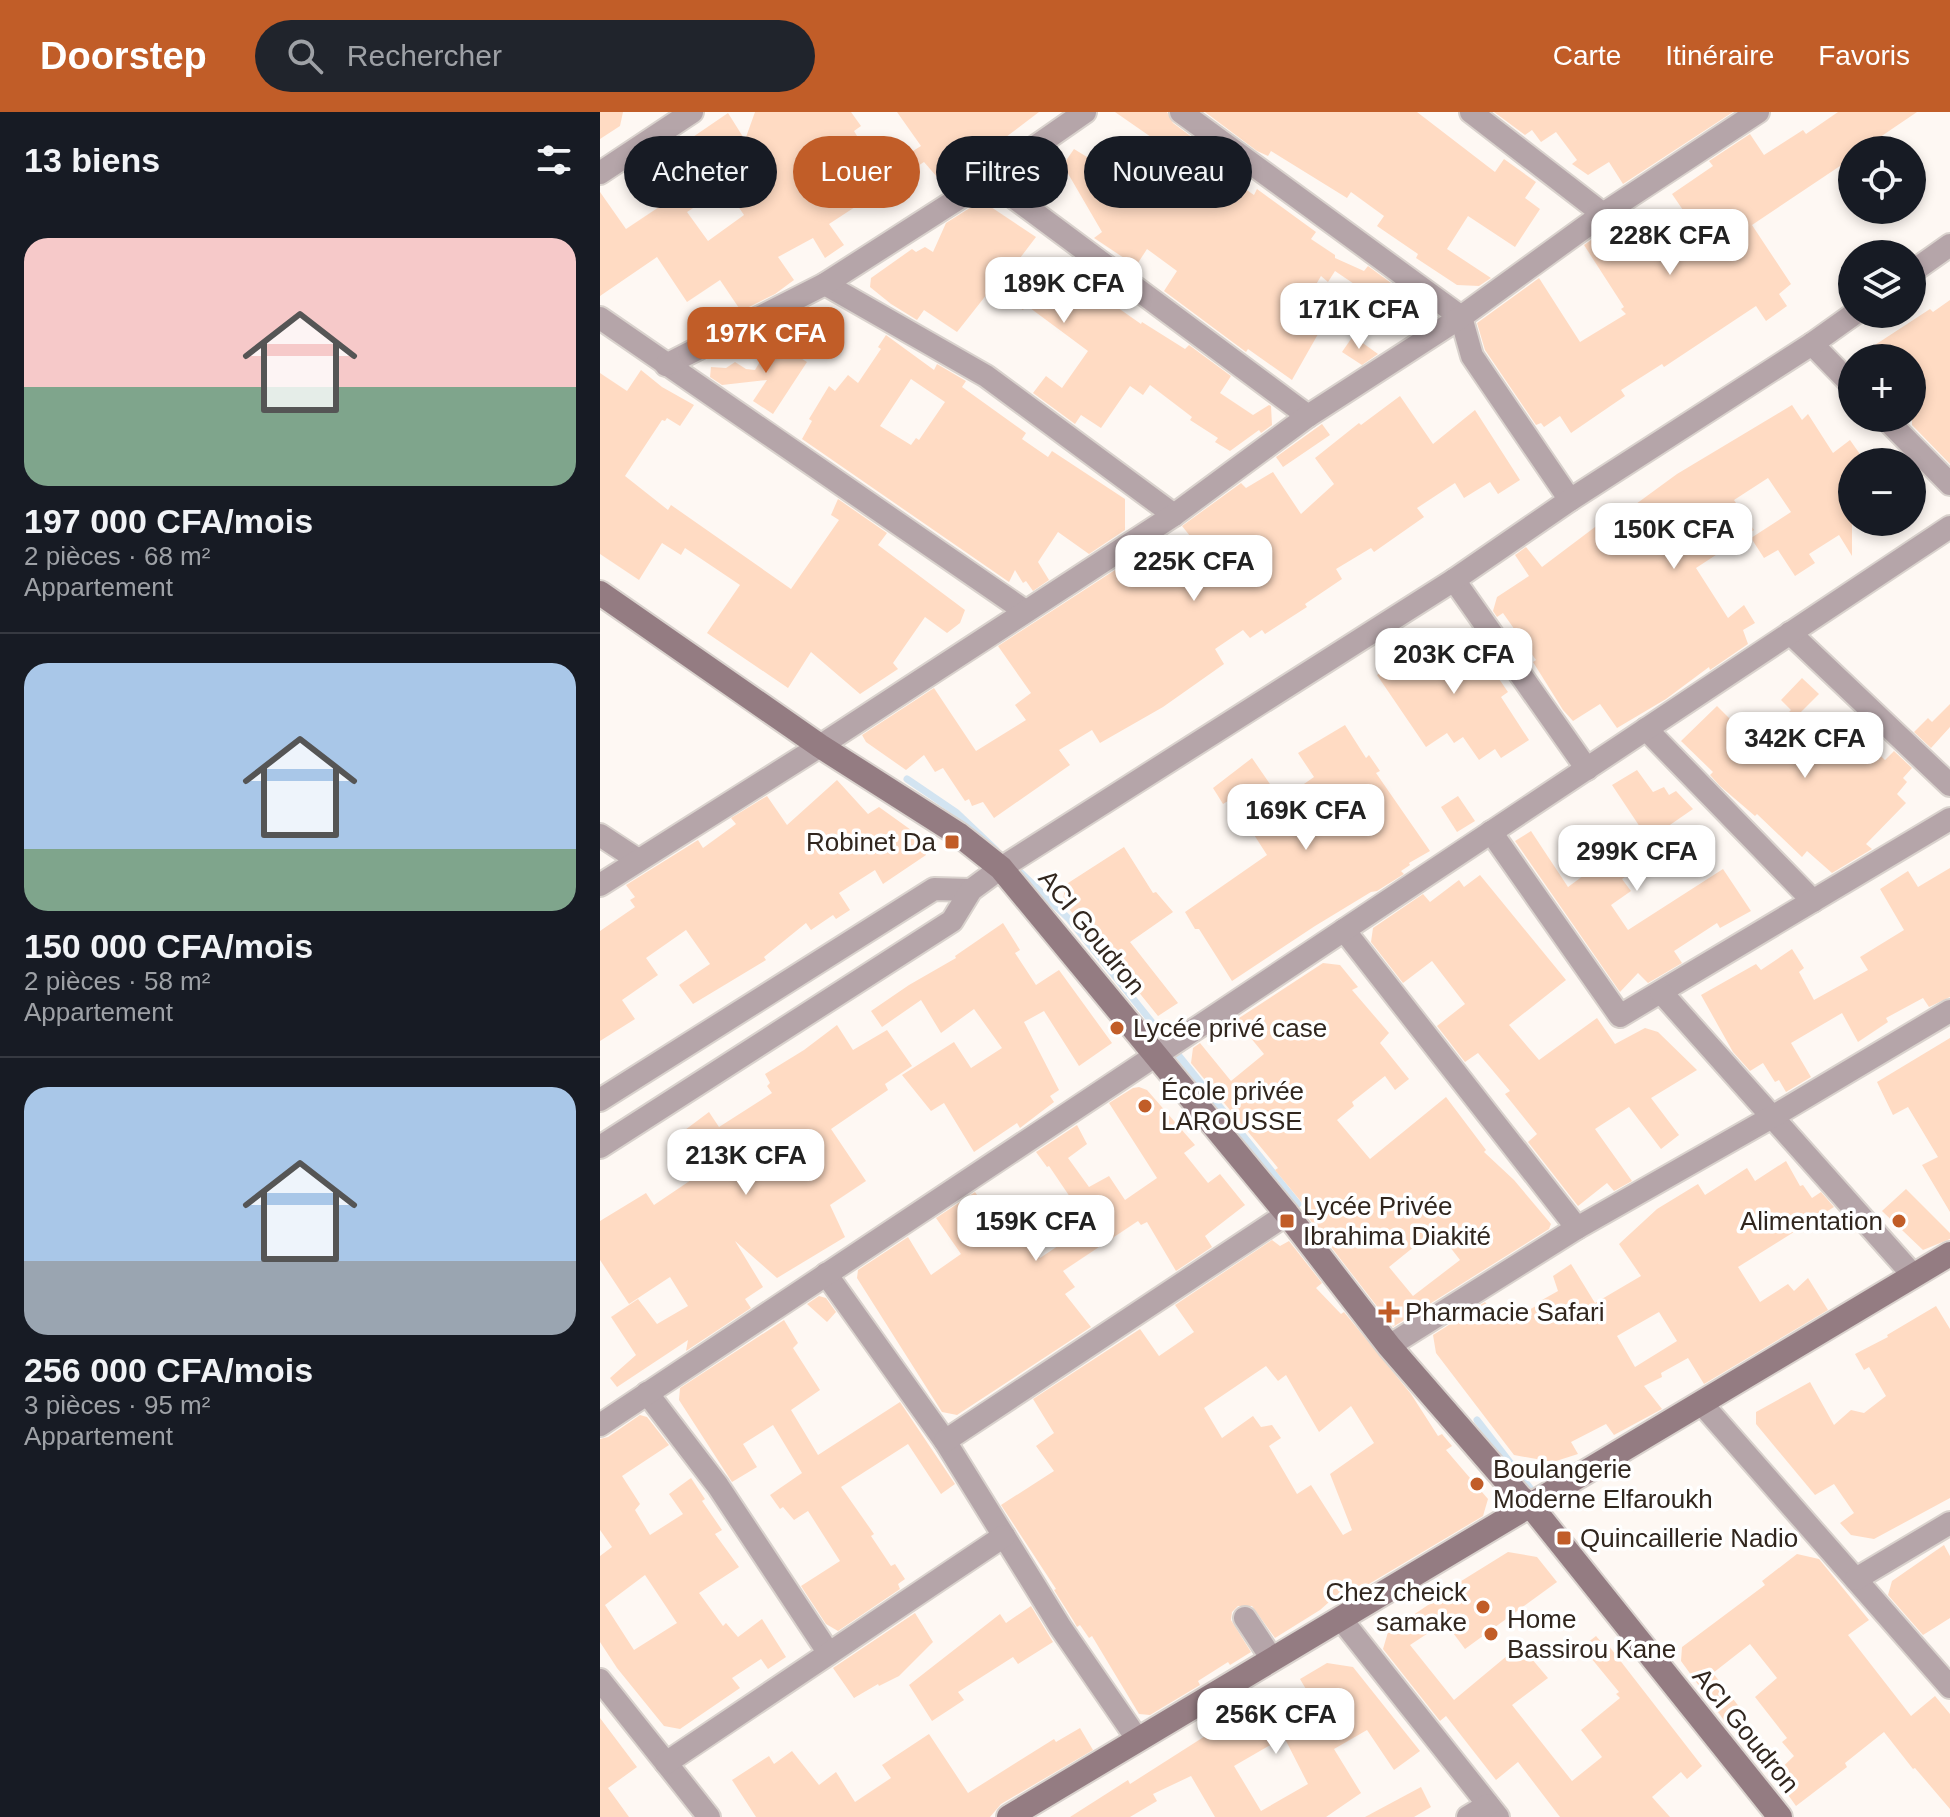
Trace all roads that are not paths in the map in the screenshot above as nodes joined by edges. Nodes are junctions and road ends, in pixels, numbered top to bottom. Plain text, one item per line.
1 (692, 112) edge
2 (1085, 112) edge
3 (1181, 112) edge
4 (1471, 112) edge
5 (1758, 112) edge
6 (665, 119) edge
7 (1051, 136) edge
8 (600, 173) edge
9 (944, 208) edge
10 (1028, 208) edge
11 (1603, 214) junction
12 (1950, 245) edge
13 (1926, 262) edge
14 (825, 284) junction
15 (1461, 317) junction
16 (600, 318) edge
17 (1838, 325) edge
18 (1812, 344) junction
19 (666, 365) junction
20 (1838, 371) edge
21 (1308, 416) junction
22 (1899, 432) edge
23 (1950, 484) edge
24 (1570, 500) junction
25 (1174, 515) junction
26 (1950, 527) edge
27 (1454, 580) junction
28 (600, 593) edge
29 (1025, 611) junction
30 (1790, 633) junction
31 (1646, 729) junction
32 (820, 746) junction
33 (1587, 769) junction
34 (1950, 785) edge
35 (1950, 819) edge
36 (1491, 832) junction
37 (600, 835) edge
38 (638, 860) junction
39 (1001, 868) junction
40 (600, 885) edge
41 (971, 890) junction
42 (1813, 901) junction
43 (1344, 930) junction
44 (1661, 992) junction
45 (1950, 1011) edge
46 (1156, 1055) junction
47 (600, 1100) edge
48 (1772, 1117) junction
49 (600, 1147) edge
50 (1287, 1214) junction
51 (1577, 1228) junction
52 (1950, 1254) edge
53 (826, 1274) junction
54 (1913, 1275) junction
55 (1389, 1346) junction
56 (647, 1393) junction
57 (1702, 1404) junction
58 (600, 1425) edge
59 (945, 1441) junction
60 (1531, 1506) junction
61 (1950, 1523) edge
62 (1004, 1536) junction
63 (1856, 1579) junction
64 (1245, 1618) dead end
65 (1341, 1619) junction
66 (828, 1652) junction
67 (1272, 1659) junction
68 (600, 1680) edge
69 (1950, 1687) edge
70 (1138, 1740) junction
71 (666, 1763) junction
72 (1493, 1811) edge
73 (709, 1817) edge
74 (1009, 1817) edge
75 (1468, 1817) edge
76 (1780, 1817) edge

1 - 6 street
2 - 7 street
3 - 15 street
4 - 11 street
5 - 11 street
6 - 8 street
9 - 14 street
10 - 21 street
11 - 15 street
12 - 13 street
14 - 19 street
14 - 25 street
15 - 21 street
15 - 24 street
16 - 19 street
17 - 18 street
18 - 20 street
18 - 24 street
19 - 29 street
21 - 25 street
22 - 23 street
24 - 27 street
25 - 29 street
26 - 30 street
27 - 33 street
27 - 39 street
28 - 32 street, ACI Goudron
29 - 32 street
30 - 31 street
30 - 34 street
31 - 33 street
31 - 42 street
32 - 38 street
32 - 39 street, ACI Goudron
33 - 36 street
35 - 42 street
36 - 43 street
36 - 44 street
37 - 38 street
38 - 40 street
39 - 41 street
39 - 46 street, ACI Goudron
41 - 47 street
41 - 49 street
42 - 44 street
43 - 46 street
43 - 51 street
44 - 48 street
45 - 48 street
46 - 50 street, ACI Goudron
46 - 53 street
48 - 51 street
48 - 54 street
50 - 55 street, ACI Goudron
50 - 59 street
51 - 55 street
52 - 54 street
53 - 56 street
53 - 59 street
54 - 57 street
55 - 60 street, ACI Goudron
56 - 58 street
56 - 66 street
57 - 60 street
57 - 63 street
59 - 62 street
60 - 65 street
60 - 76 street, ACI Goudron
61 - 63 street
62 - 66 street
62 - 70 street
63 - 69 street
64 - 67 street
65 - 67 street
65 - 72 street
66 - 71 street
67 - 70 street
68 - 71 street
70 - 74 street
71 - 73 street
72 - 75 street

